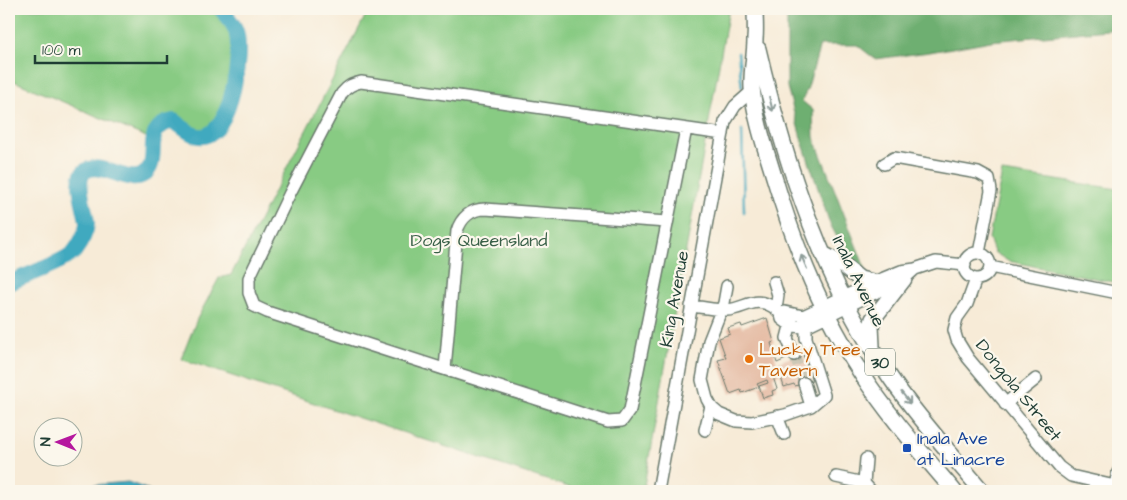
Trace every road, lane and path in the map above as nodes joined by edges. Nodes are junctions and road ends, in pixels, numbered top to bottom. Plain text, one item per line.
1 (755, 9) edge
2 (756, 40) junction
3 (752, 86) junction
4 (756, 111) junction
5 (729, 115) junction
6 (686, 129) junction
7 (723, 134) junction
8 (884, 164) dead end
9 (667, 222) junction
10 (980, 254) junction
11 (824, 255) junction
12 (964, 265) junction
13 (990, 267) junction
14 (907, 273) junction
15 (976, 279) junction
16 (774, 282) dead end
17 (873, 282) junction
18 (727, 286) dead end
19 (1118, 293) edge
20 (846, 302) junction
21 (691, 306) junction
22 (720, 310) junction
23 (778, 311) junction
24 (827, 311) junction
25 (791, 320) junction
26 (806, 326) junction
27 (873, 350) junction
28 (794, 355) tunnel mouth
29 (445, 369) junction
30 (1036, 378) dead end
31 (804, 383) tunnel mouth
32 (1005, 404) junction
33 (711, 406) junction
34 (811, 406) junction
35 (778, 416) junction
36 (705, 430) dead end
37 (784, 434) dead end
38 (866, 459) dead end
39 (1118, 472) edge
40 (836, 477) dead end
41 (867, 487) edge
42 (1115, 489) edge
43 (658, 491) edge
44 (954, 491) edge
45 (982, 491) edge

1 - 2 main road, 30
2 - 3 main road, 30
2 -> 11 main road, Inala Avenue / 30
3 - 4 main road, 30
3 - 5 street, King Avenue
4 - 5 street
24 -> 4 main road, 30
5 - 7 street, King Avenue
6 - 7 street
6 - 9 street
6 - 29 street
7 - 21 street, King Avenue
8 - 10 street
9 - 29 street
9 - 29 street
10 - 12 street
10 - 13 street
11 - 17 main road
11 - 20 main road, Inala Avenue / 30
12 - 14 street
12 - 15 street
13 - 15 street
13 - 19 street
14 - 17 street
14 - 20 street
14 - 27 main road
15 - 32 street, Dongola Street
16 - 23 street
17 - 20 street
18 - 22 street
20 - 24 street
20 - 27 main road, Inala Avenue / 30
21 - 22 street
21 - 43 street, King Avenue
22 - 23 street
22 - 33 street
23 - 25 street
24 - 25 street
24 - 26 street
24 - 44 main road, 30
25 - 26 street
25 - 28 street
26 - 34 street
27 -> 45 main road, Inala Avenue / 30
30 - 32 street
31 - 34 street
32 - 42 street, Dongola Street
33 - 35 street
33 - 36 street
34 - 35 street
35 - 37 street
38 - 41 street
39 - 42 street
40 - 41 street

